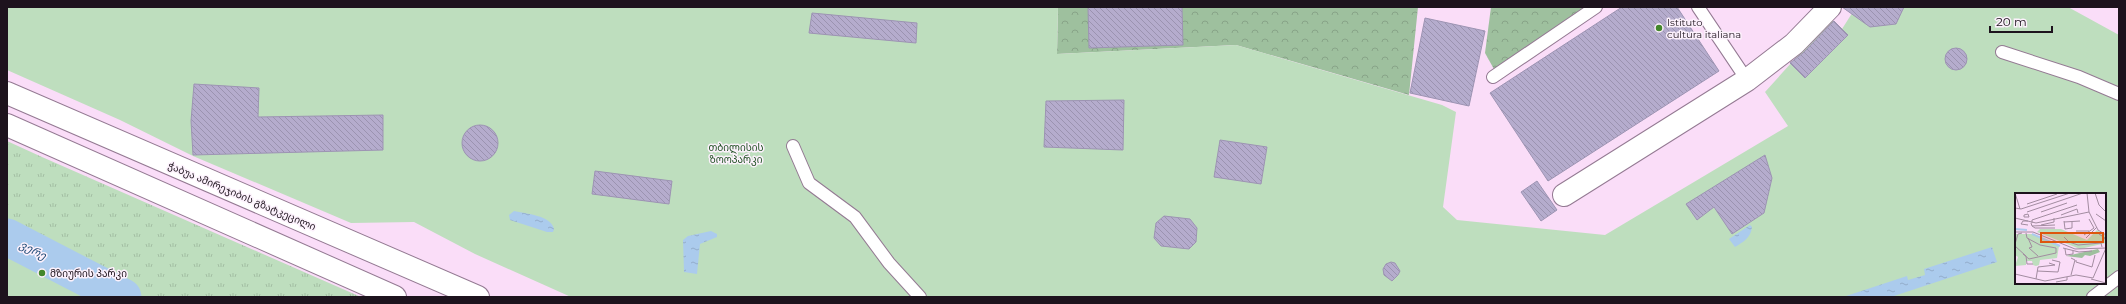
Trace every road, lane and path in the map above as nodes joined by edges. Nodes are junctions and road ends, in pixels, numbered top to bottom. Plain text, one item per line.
1 (1596, 7) edge
2 (1698, 7) edge
3 (1830, 7) edge
4 (2002, 52) dead end
5 (1493, 77) dead end
6 (1747, 80) junction
7 (7, 93) edge
8 (2119, 94) edge
9 (7, 125) edge
10 (793, 146) dead end
11 (1564, 195) dead end
12 (2119, 277) edge
13 (395, 297) edge
14 (478, 297) edge
15 (920, 297) edge
16 (2093, 297) edge

1 - 5 lane
2 - 6 lane
3 - 6 main road
4 - 8 lane
6 - 11 main road
7 - 14 main road, ჭაბუა ამირეჯიბის გზატკეცილი
9 - 13 main road
10 - 15 lane
12 - 16 lane

